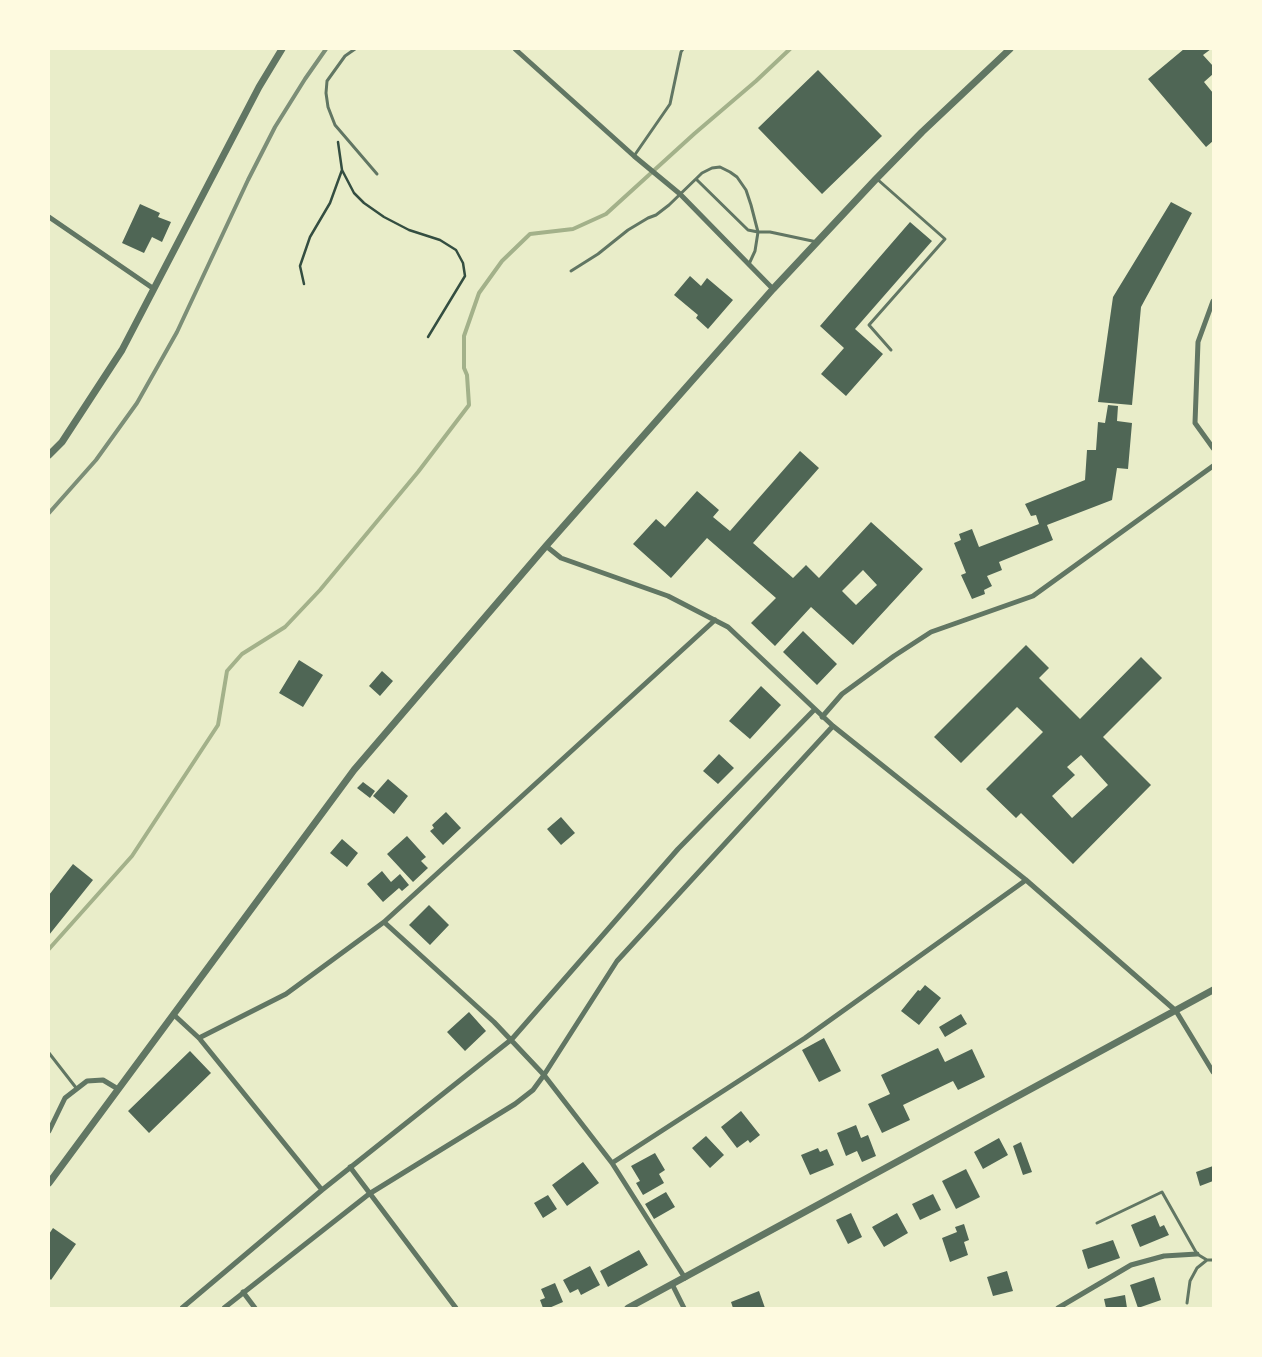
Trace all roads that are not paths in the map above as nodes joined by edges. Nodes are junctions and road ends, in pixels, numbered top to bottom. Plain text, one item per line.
1 (282, 49) edge
2 (354, 49) edge
3 (515, 49) edge
4 (683, 49) edge
5 (1010, 49) edge
6 (634, 156) junction
7 (377, 174) dead end
8 (696, 179) junction
9 (876, 179) junction
10 (680, 194) junction
11 (49, 217) edge
12 (758, 232) junction
13 (817, 242) junction
14 (749, 264) junction
15 (571, 271) dead end
16 (154, 289) junction
17 (773, 289) junction
18 (1213, 301) edge
19 (891, 350) dead end
20 (1213, 448) edge
21 (49, 455) edge
22 (1213, 466) edge
23 (546, 546) junction
24 (715, 620) junction
25 (815, 709) junction
26 (822, 717) junction
27 (833, 726) junction
28 (1026, 880) junction
29 (384, 922) junction
30 (1213, 990) edge
31 (1176, 1011) junction
32 (173, 1014) junction
33 (199, 1038) junction
34 (512, 1039) junction
35 (49, 1052) edge
36 (1213, 1072) edge
37 (544, 1075) junction
38 (77, 1089) junction
39 (118, 1089) junction
40 (49, 1131) edge
41 (612, 1164) junction
42 (350, 1167) junction
43 (49, 1183) edge
44 (322, 1190) junction
45 (370, 1194) junction
46 (1097, 1223) dead end
47 (1197, 1254) junction
48 (1208, 1260) junction
49 (1213, 1260) edge
50 (685, 1278) junction
51 (672, 1284) junction
52 (243, 1292) junction
53 (1187, 1303) dead end
54 (182, 1308) edge
55 (224, 1308) edge
56 (255, 1308) edge
57 (456, 1308) edge
58 (628, 1308) edge
59 (684, 1308) edge
60 (1058, 1308) edge

1 - 16 street
2 - 7 lane
3 - 6 street
4 - 6 lane
5 - 9 street
6 - 10 street
8 - 10 lane
8 - 12 lane
8 - 12 lane
9 - 13 street
9 - 19 lane
10 - 14 street
10 - 15 lane
11 - 16 street
12 - 13 lane
12 - 14 lane
13 - 17 street
14 - 17 street
16 - 21 street
17 - 23 street
18 - 20 street
22 - 26 street
23 - 24 street
23 - 32 street
24 - 25 street
24 - 29 street
25 - 26 street
25 - 34 street
26 - 27 street
27 - 28 street
27 - 37 street
28 - 31 street
28 - 41 street
29 - 33 street
29 - 34 street
30 - 31 street
31 - 36 street
31 - 50 street
32 - 33 street
32 - 39 street
33 - 44 street
34 - 37 street
34 - 42 street
35 - 38 lane
37 - 41 street
37 - 45 street
38 - 39 street
38 - 40 street
39 - 43 street
41 - 50 street
42 - 44 street
42 - 45 street
44 - 54 street
45 - 52 street
45 - 57 street
46 - 47 lane
47 - 48 lane
47 - 60 street
48 - 49 lane
48 - 53 lane
50 - 51 street
51 - 58 street
51 - 59 street
52 - 55 street
52 - 56 street

